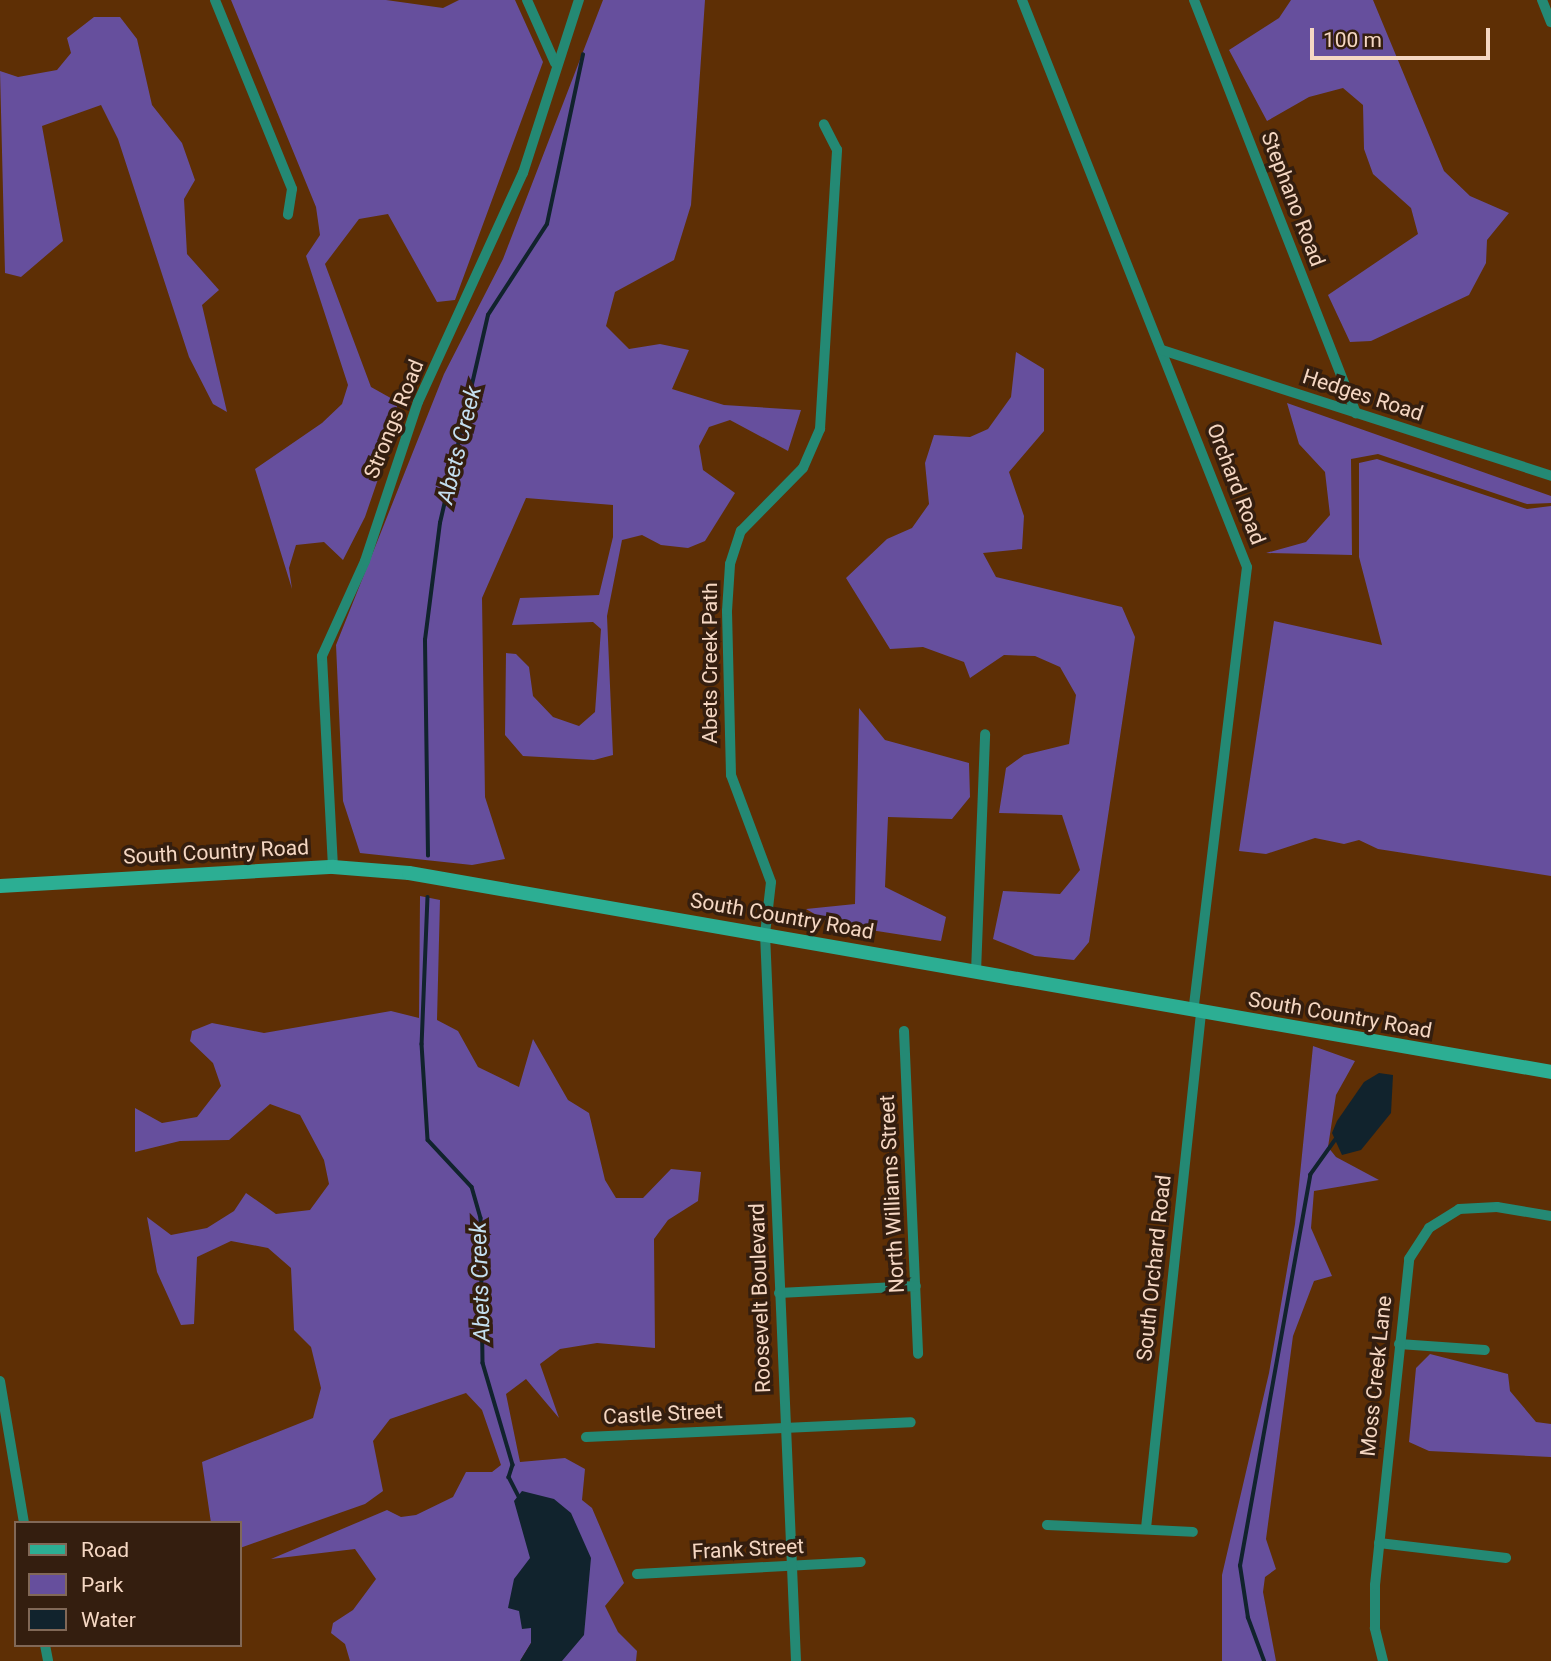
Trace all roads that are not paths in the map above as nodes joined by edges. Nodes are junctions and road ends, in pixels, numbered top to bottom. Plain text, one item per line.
1 (215, 0) edge
2 (527, 0) edge
3 (579, 0) edge
4 (1022, 0) edge
5 (1194, 0) edge
6 (1542, 0) edge
7 (1551, 22) edge
8 (555, 63) junction
9 (824, 124) dead end
10 (288, 215) dead end
11 (1162, 350) junction
12 (1356, 413) junction
13 (1551, 477) edge
14 (985, 734) dead end
15 (333, 867) junction
16 (0, 886) edge
17 (765, 934) junction
18 (976, 972) junction
19 (1197, 1012) junction
20 (904, 1031) dead end
21 (1551, 1072) edge
22 (1551, 1216) edge
23 (916, 1286) junction
24 (779, 1293) junction
25 (1399, 1344) junction
26 (1486, 1350) dead end
27 (918, 1354) dead end
28 (0, 1381) edge
29 (911, 1422) dead end
30 (785, 1427) junction
31 (586, 1437) dead end
32 (24, 1521) edge
33 (1047, 1525) dead end
34 (1146, 1528) junction
35 (1194, 1532) dead end
36 (1379, 1543) junction
37 (1506, 1558) dead end
38 (861, 1562) dead end
39 (791, 1566) junction
40 (637, 1574) dead end
41 (796, 1661) edge
42 (1383, 1661) edge

1 - 10 street
2 - 8 street
3 - 8 street, Strongs Road
4 - 11 street, Orchard Road
5 - 12 street, Stephano Road
6 - 7 street
8 - 15 street, Strongs Road
9 - 17 street, Abets Creek Path
11 - 12 street, Hedges Road
11 - 19 street, Orchard Road
12 - 13 street, Hedges Road
14 - 18 street
15 - 16 main road, South Country Road
15 - 17 main road, South Country Road
17 - 18 main road, South Country Road
17 - 24 street, Roosevelt Boulevard
18 - 19 main road, South Country Road
19 - 21 main road, South Country Road
19 - 34 street, South Orchard Road
20 - 23 street, North Williams Street
22 - 25 street, Moss Creek Lane
23 - 24 street
23 - 27 street, North Williams Street
24 - 30 street, Roosevelt Boulevard
25 - 26 street
25 - 36 street, Moss Creek Lane
28 - 32 street
29 - 30 street, Castle Street
30 - 31 street, Castle Street
30 - 39 street, Roosevelt Boulevard
33 - 34 street
34 - 35 street
36 - 37 street
36 - 42 street, Moss Creek Lane
38 - 39 street, Frank Street
39 - 40 street, Frank Street
39 - 41 street, Roosevelt Boulevard

